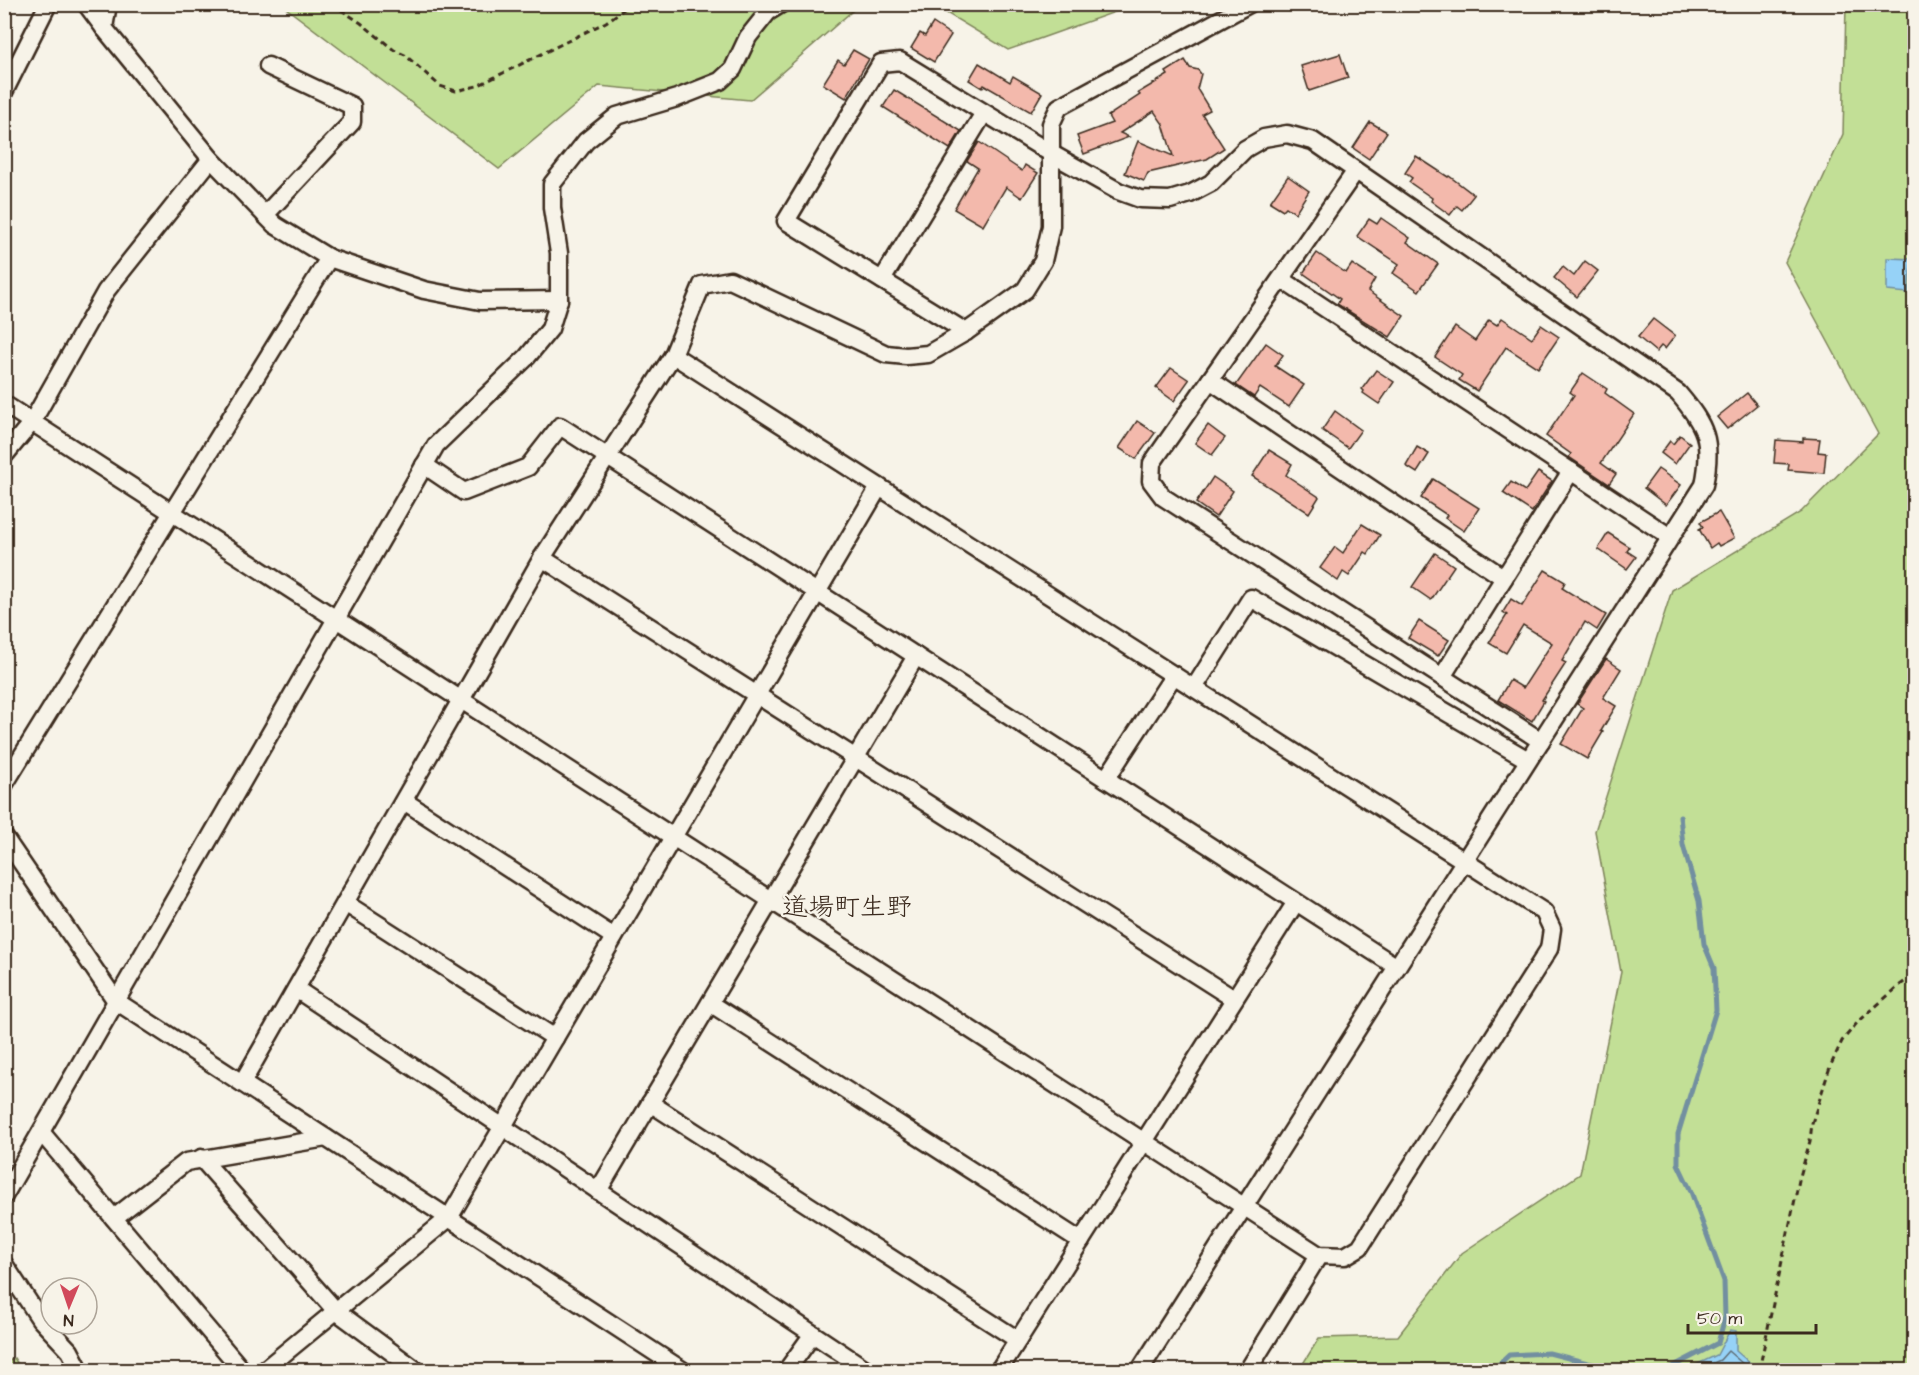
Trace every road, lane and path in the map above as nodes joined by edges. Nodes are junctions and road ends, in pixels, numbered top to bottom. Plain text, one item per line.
1 (48, 4) edge
2 (86, 4) edge
3 (108, 4) edge
4 (332, 4) edge
5 (631, 4) edge
6 (781, 4) edge
7 (1249, 4) edge
8 (104, 28) junction
9 (268, 66) dead end
10 (4, 92) edge
11 (984, 113) junction
12 (1052, 154) junction
13 (212, 159) junction
14 (1355, 172) junction
15 (265, 215) junction
16 (329, 258) junction
17 (1281, 279) junction
18 (882, 280) junction
19 (559, 300) junction
20 (966, 332) junction
21 (673, 355) junction
22 (1210, 380) junction
23 (4, 404) edge
24 (32, 422) junction
25 (4, 456) edge
26 (608, 456) junction
27 (424, 465) junction
28 (1570, 471) junction
29 (879, 487) junction
30 (172, 513) junction
31 (1670, 537) junction
32 (542, 558) junction
33 (1504, 578) junction
34 (817, 592) junction
35 (336, 619) junction
36 (916, 656) junction
37 (1174, 675) junction
38 (1442, 677) junction
39 (1194, 688) junction
40 (757, 695) junction
41 (462, 700) junction
42 (1541, 741) junction
43 (855, 757) junction
44 (1528, 760) junction
45 (1106, 779) junction
46 (4, 785) edge
47 (404, 801) junction
48 (4, 837) edge
49 (673, 837) junction
50 (1464, 861) junction
51 (771, 900) junction
52 (1296, 902) junction
53 (345, 903) junction
54 (614, 937) junction
55 (1397, 967) junction
56 (1914, 975) edge
57 (296, 989) junction
58 (1234, 999) junction
59 (116, 1001) junction
60 (710, 1003) junction
61 (555, 1038) junction
62 (242, 1083) junction
63 (650, 1103) junction
64 (502, 1127) junction
65 (41, 1132) junction
66 (326, 1138) junction
67 (1144, 1142) junction
68 (201, 1158) junction
69 (598, 1191) junction
70 (4, 1196) edge
71 (1244, 1206) junction
72 (114, 1218) junction
73 (449, 1218) junction
74 (1081, 1241) junction
75 (1319, 1255) junction
76 (4, 1264) edge
77 (336, 1311) junction
78 (813, 1334) junction
79 (1018, 1340) junction
80 (80, 1371) edge
81 (242, 1371) edge
82 (264, 1371) edge
83 (416, 1371) edge
84 (682, 1371) edge
85 (787, 1371) edge
86 (867, 1371) edge
87 (999, 1371) edge
88 (1140, 1371) edge
89 (1248, 1371) edge
90 (1761, 1371) edge

1 - 10 street
2 - 8 street
3 - 8 street
4 - 5 path
6 - 19 street
7 - 12 street
8 - 13 street
9 - 15 street
11 - 12 street
11 - 18 street
11 - 18 street
12 - 14 street
12 - 20 street
13 - 15 street
13 - 24 street
14 - 17 street
14 - 31 street
15 - 16 street
16 - 19 street
16 - 30 street
17 - 22 street
17 - 28 street
18 - 20 street
19 - 27 street
20 - 21 street
21 - 26 street
21 - 29 street
22 - 33 street
22 - 38 street
23 - 24 street
24 - 25 street
24 - 30 street
26 - 27 street
26 - 32 street
26 - 34 street
27 - 35 street
28 - 31 street
28 - 33 street
29 - 34 street
29 - 37 street
30 - 35 street
30 - 46 street
31 - 42 street
32 - 40 street
32 - 41 street
33 - 38 street
34 - 36 street
34 - 40 street
35 - 41 street
35 - 59 street
36 - 43 street
36 - 45 street
37 - 39 street
37 - 45 street
38 - 42 street
39 - 44 street
39 - 50 street
40 - 43 street
40 - 49 street
41 - 47 street
41 - 49 street
42 - 44 street
43 - 51 street
43 - 58 street
44 - 50 street
45 - 52 street
47 - 53 street
47 - 54 street
48 - 59 street
49 - 51 street
49 - 54 street
50 - 55 street
50 - 75 street
51 - 60 street
51 - 67 street
52 - 55 street
52 - 58 street
53 - 57 street
53 - 61 street
54 - 61 street
55 - 71 street
56 - 90 path
57 - 62 street
57 - 64 street
58 - 67 street
59 - 62 street
59 - 65 street
60 - 63 street
60 - 74 street
61 - 64 street
62 - 66 street
63 - 69 street
63 - 79 street
64 - 69 street
64 - 73 street
65 - 70 street
65 - 72 street
66 - 68 street
66 - 73 street
67 - 71 street
67 - 74 street
68 - 72 street
68 - 77 street
69 - 78 street
71 - 75 street
71 - 88 street
72 - 81 street
73 - 77 street
73 - 84 street
74 - 79 street
75 - 89 street
76 - 80 street
77 - 82 street
77 - 83 street
78 - 85 street
78 - 86 street
79 - 87 street

